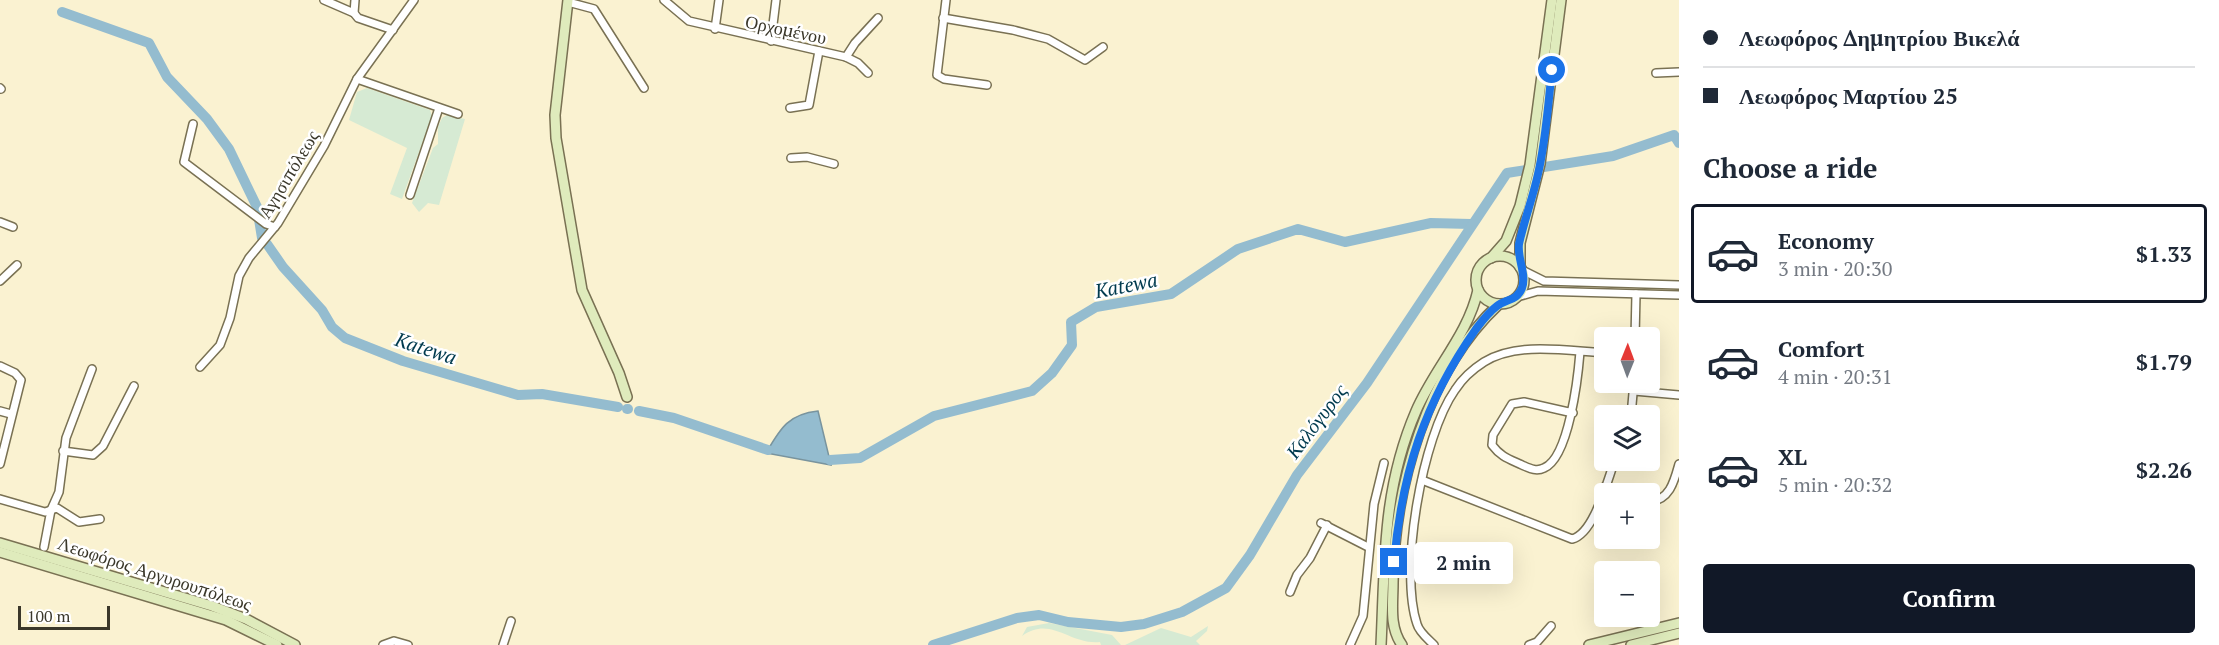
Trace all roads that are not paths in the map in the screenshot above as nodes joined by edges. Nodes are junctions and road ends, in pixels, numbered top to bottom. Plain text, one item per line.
1 (324, 0) edge
2 (355, 0) edge
3 (414, 0) edge
4 (664, 0) edge
5 (719, 0) edge
6 (776, 0) edge
7 (946, 0) edge
8 (1552, 0) edge
9 (1561, 0) edge
10 (568, 1) edge
11 (354, 13) junction
12 (878, 18) dead end
13 (944, 18) junction
14 (870, 27) junction
15 (715, 29) junction
16 (393, 30) junction
17 (876, 34) dead end
18 (771, 41) junction
19 (1103, 47) dead end
20 (819, 51) junction
21 (846, 57) junction
22 (1679, 72) edge
23 (868, 73) dead end
24 (1656, 73) dead end
25 (357, 79) junction
26 (987, 85) dead end
27 (644, 88) dead end
28 (439, 108) junction
29 (790, 108) dead end
30 (458, 114) dead end
31 (193, 124) dead end
32 (791, 158) dead end
33 (834, 164) dead end
34 (410, 195) dead end
35 (0, 222) edge
36 (14, 227) dead end
37 (275, 227) junction
38 (1491, 258) junction
39 (17, 265) dead end
40 (1521, 268) junction
41 (0, 281) edge
42 (1628, 285) junction
43 (1679, 285) edge
44 (1478, 290) junction
45 (1636, 294) junction
46 (1679, 295) edge
47 (1517, 297) junction
48 (1500, 304) junction
49 (1635, 327) edge
50 (1580, 352) junction
51 (1594, 353) edge
52 (0, 366) edge
53 (200, 367) dead end
54 (92, 369) dead end
55 (134, 386) dead end
56 (1660, 392) edge
57 (1679, 395) edge
58 (627, 397) dead end
59 (0, 411) edge
60 (1573, 413) junction
61 (11, 414) junction
62 (63, 451) junction
63 (1, 454) edge
64 (1384, 463) dead end
65 (0, 464) edge
66 (1679, 464) edge
67 (1422, 480) junction
68 (0, 499) edge
69 (1660, 500) edge
70 (51, 510) junction
71 (1594, 515) edge
72 (100, 519) dead end
73 (0, 543) edge
74 (1368, 547) junction
75 (0, 552) edge
76 (46, 552) junction
77 (1290, 592) dead end
78 (511, 621) dead end
79 (1679, 623) edge
80 (1551, 626) dead end
81 (1679, 633) edge
82 (277, 645) edge
83 (295, 645) edge
84 (383, 645) edge
85 (408, 645) edge
86 (503, 645) edge
87 (1350, 645) edge
88 (1381, 645) edge
89 (1401, 645) edge
90 (1434, 645) edge
91 (1529, 645) edge
92 (1589, 645) edge
93 (1631, 645) edge

1 - 11 street
2 - 11 street
3 - 16 street, Αγησιπόλεως
4 - 15 street, Ορχομένου
5 - 15 street
6 - 18 street
7 - 13 street
8 - 38 main road
9 - 40 main road
10 - 27 street
10 - 58 main road
11 - 16 street
12 - 14 street
13 - 19 street
13 - 26 street
14 - 17 street
14 - 21 street
15 - 18 street, Ορχομένου
16 - 25 street, Αγησιπόλεως
18 - 20 street, Ορχομένου
20 - 21 street, Ορχομένου
20 - 29 street
21 - 23 street, Ορχομένου
22 - 24 street
25 - 28 street
25 - 37 street, Αγησιπόλεως
28 - 30 street
28 - 34 street
31 - 37 street
32 - 33 street
35 - 36 street
37 - 53 street, Αγησιπόλεως
38 - 40 main road
38 - 44 main road
39 - 41 street
40 - 42 street
40 - 47 main road
42 - 43 street
42 - 45 street
44 - 48 main road
44 - 88 main road
45 - 46 street
45 - 47 street
45 - 49 street
47 - 48 main road
48 - 89 main road
50 - 51 street
50 - 60 street
50 - 67 street
52 - 61 street
54 - 62 street
55 - 62 street
56 - 57 street
59 - 61 street
60 - 60 street
61 - 63 street
62 - 70 street
63 - 65 street
64 - 74 street
66 - 69 street
67 - 71 street
67 - 90 street
68 - 70 street
70 - 72 street
70 - 76 street
73 - 76 main road, Λεωφόρος Αργυρουπόλεως
74 - 77 street
74 - 87 street
75 - 82 main road, Λεωφόρος Αργυρουπόλεως
76 - 83 main road, Λεωφόρος Αργυρουπόλεως
78 - 86 street
79 - 92 main road
80 - 91 street
81 - 93 main road
84 - 85 street

